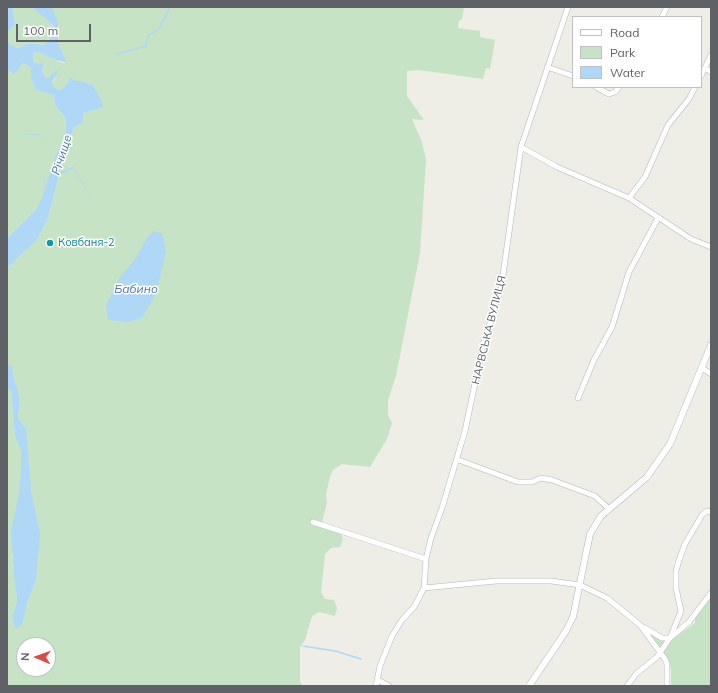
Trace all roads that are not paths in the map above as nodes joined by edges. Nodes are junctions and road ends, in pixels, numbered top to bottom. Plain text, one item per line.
1 (568, 7) edge
2 (667, 7) edge
3 (662, 16) edge
4 (711, 55) edge
5 (547, 67) junction
6 (705, 68) junction
7 (711, 72) edge
8 (702, 74) edge
9 (572, 76) edge
10 (598, 88) edge
11 (618, 88) edge
12 (694, 88) edge
13 (521, 147) junction
14 (629, 198) junction
15 (658, 218) junction
16 (711, 247) edge
17 (711, 345) edge
18 (702, 368) junction
19 (711, 374) edge
20 (578, 398) dead end
21 (456, 459) junction
22 (609, 509) junction
23 (711, 512) edge
24 (313, 522) dead end
25 (426, 559) junction
26 (580, 585) junction
27 (424, 588) junction
28 (711, 593) edge
29 (640, 624) junction
30 (670, 638) junction
31 (660, 653) junction
32 (377, 683) edge
33 (389, 686) edge
34 (529, 686) edge
35 (627, 686) edge
36 (667, 686) edge

1 - 5 street, НАРВСЬКА ВУЛИЦЯ
2 - 3 street
4 - 6 street
5 - 9 street
5 - 13 street, НАРВСЬКА ВУЛИЦЯ
6 - 7 street
6 - 8 street
10 - 11 street
12 - 14 street
13 - 14 street
13 - 21 street, НАРВСЬКА ВУЛИЦЯ
14 - 15 street
15 - 16 street
15 - 20 street
17 - 18 street
18 - 19 street
18 - 22 street
21 - 22 street
21 - 25 street, НАРВСЬКА ВУЛИЦЯ
22 - 26 street
23 - 30 street
24 - 25 street
25 - 27 street, НАРВСЬКА ВУЛИЦЯ
26 - 27 street
26 - 29 street
26 - 34 street
27 - 32 street, НАРВСЬКА ВУЛИЦЯ
28 - 30 street
29 - 30 street
29 - 31 street
30 - 31 street
31 - 35 street
31 - 36 street
32 - 33 street, НАРВСЬКА ВУЛИЦЯ

